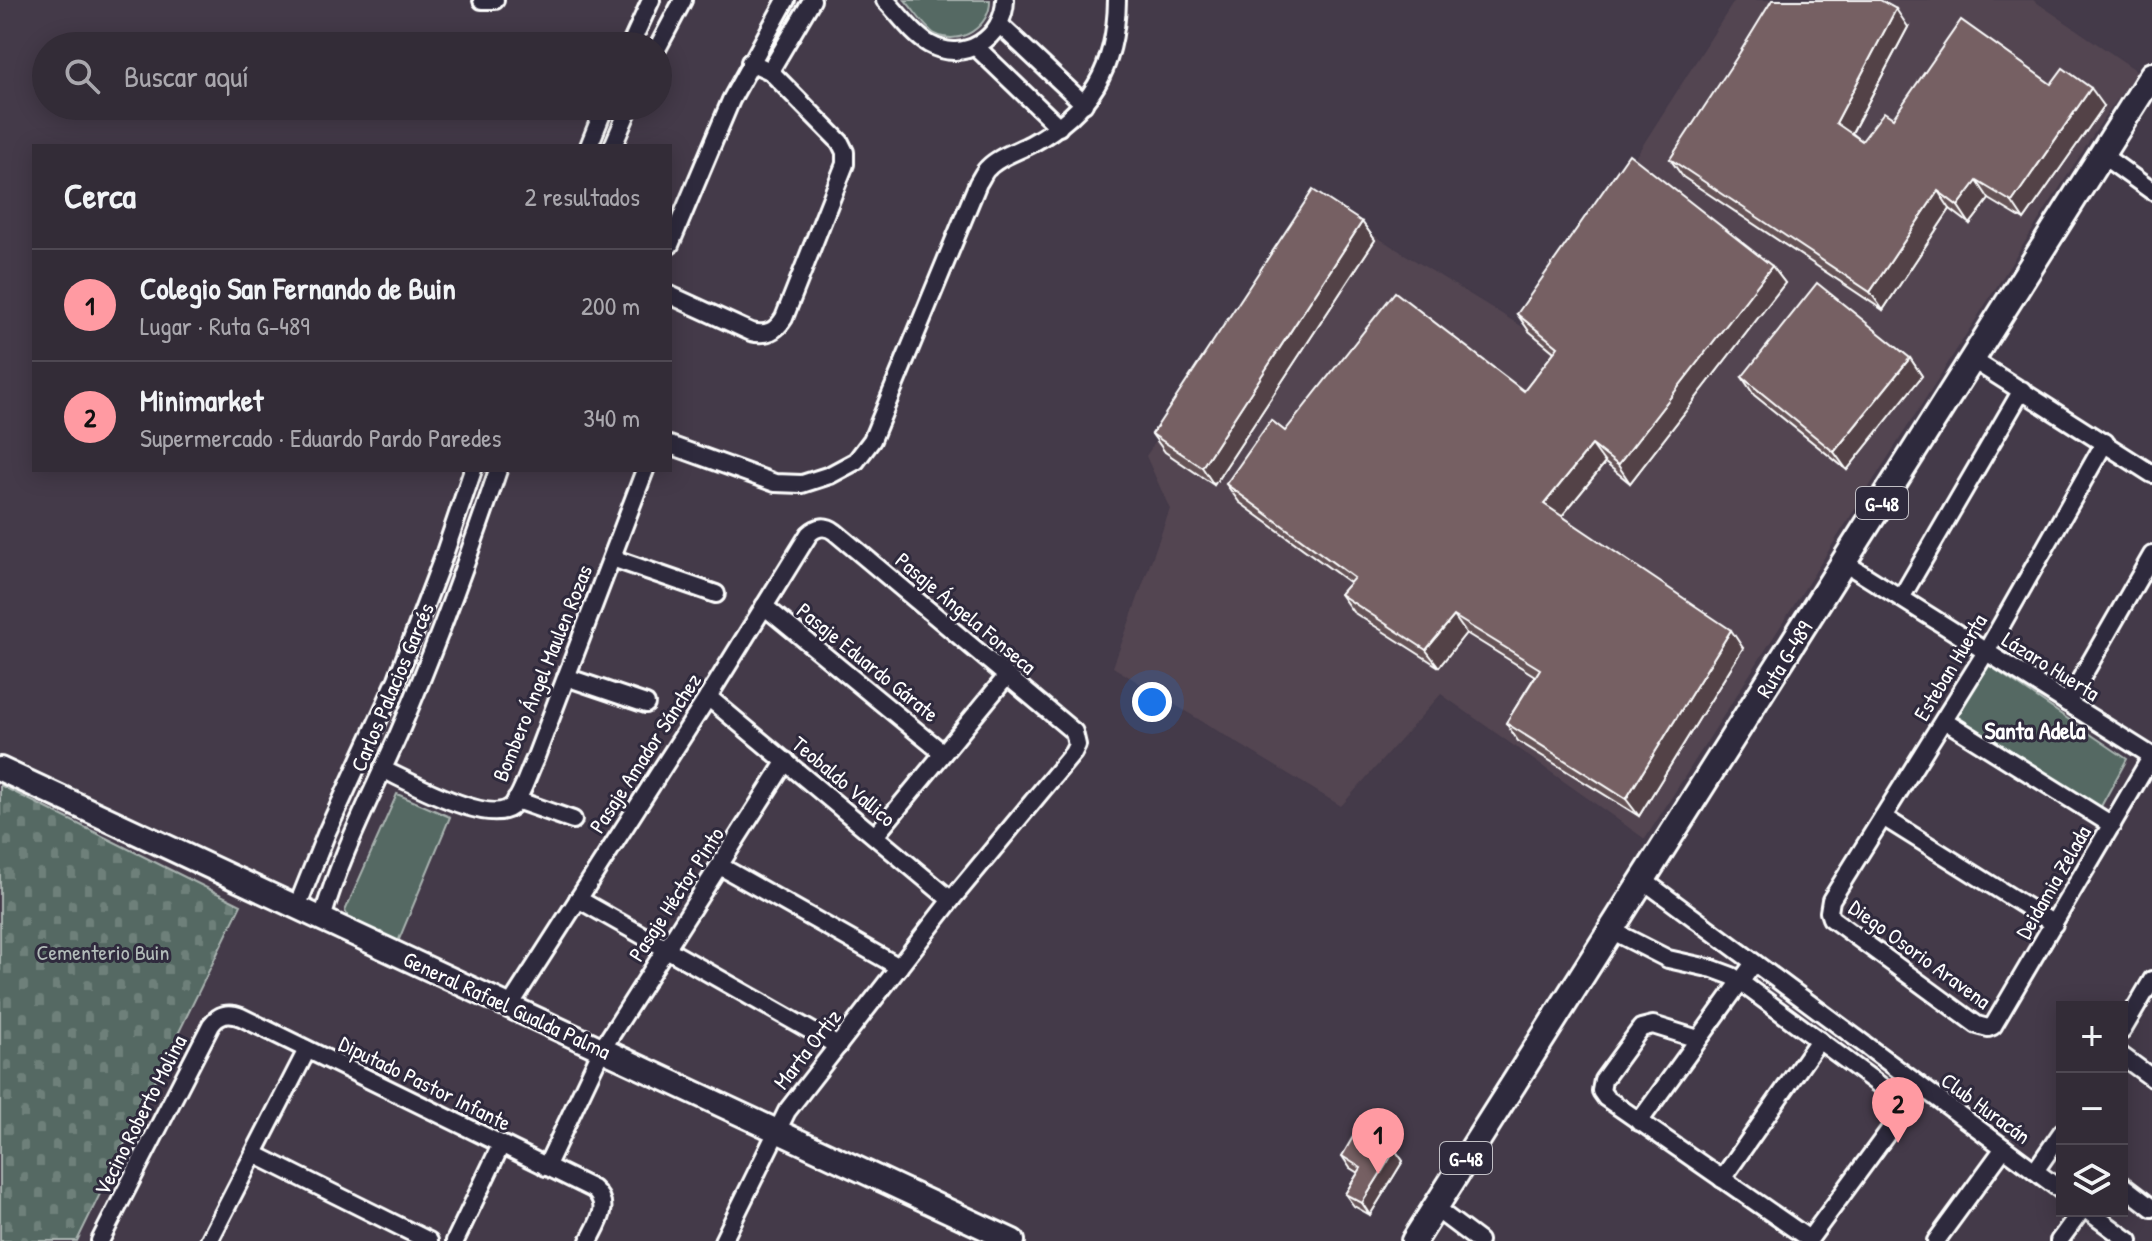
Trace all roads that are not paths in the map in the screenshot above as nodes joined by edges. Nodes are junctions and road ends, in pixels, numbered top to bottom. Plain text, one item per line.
1 (482, 0) edge
2 (495, 0) edge
3 (651, 0) edge
4 (683, 0) edge
5 (786, 0) edge
6 (812, 0) edge
7 (885, 0) edge
8 (1005, 0) edge
9 (1117, 0) edge
10 (999, 24) junction
11 (636, 32) edge
12 (666, 32) edge
13 (976, 47) junction
14 (750, 62) junction
15 (770, 71) junction
16 (2152, 75) edge
17 (1084, 104) junction
18 (599, 120) edge
19 (624, 120) edge
20 (1059, 127) junction
21 (590, 144) edge
22 (614, 144) edge
23 (2102, 155) junction
24 (2152, 191) edge
25 (672, 240) edge
26 (672, 296) edge
27 (1973, 360) junction
28 (2022, 390) junction
29 (2105, 442) junction
30 (672, 446) edge
31 (472, 472) edge
32 (497, 472) edge
33 (644, 472) edge
34 (2152, 474) edge
35 (821, 527) joint
36 (2152, 555) edge
37 (612, 558) junction
38 (1845, 563) junction
39 (716, 594) dead end
40 (1901, 598) junction
41 (764, 606) junction
42 (1986, 652) junction
43 (1007, 676) junction
44 (566, 677) junction
45 (708, 697) junction
46 (2067, 703) junction
47 (646, 704) dead end
48 (1944, 720) junction
49 (1077, 740) joint
50 (943, 753) junction
51 (2152, 756) edge
52 (786, 761) junction
53 (0, 769) edge
54 (382, 769) junction
55 (516, 800) junction
56 (1883, 817) junction
57 (573, 820) dead end
58 (2112, 825) junction
59 (875, 836) junction
60 (720, 866) junction
61 (1643, 880) junction
62 (578, 899) junction
63 (951, 900) junction
64 (297, 907) junction
65 (1829, 912) joint
66 (322, 919) junction
67 (2054, 924) junction
68 (1611, 930) junction
69 (666, 949) junction
70 (1754, 963) junction
71 (899, 967) junction
72 (2152, 980) edge
73 (1740, 982) junction
74 (509, 1007) junction
75 (224, 1015) joint
76 (2128, 1021) edge
77 (1988, 1028) joint
78 (1698, 1039) junction
79 (1819, 1040) junction
80 (838, 1046) junction
81 (602, 1049) junction
82 (307, 1050) junction
83 (2128, 1060) edge
84 (2152, 1078) edge
85 (1922, 1088) junction
86 (1908, 1106) junction
87 (1639, 1122) junction
88 (777, 1129) junction
89 (2056, 1143) edge
90 (501, 1145) junction
91 (2004, 1148) junction
92 (254, 1154) junction
93 (546, 1167) junction
94 (2035, 1171) junction
95 (1722, 1179) junction
96 (2056, 1187) edge
97 (2128, 1190) edge
98 (1435, 1208) junction
99 (2152, 1208) edge
100 (2077, 1217) edge
101 (2096, 1217) edge
102 (1808, 1240) edge
103 (100, 1241) edge
104 (209, 1241) edge
105 (429, 1241) edge
106 (455, 1241) edge
107 (589, 1241) edge
108 (723, 1241) edge
109 (1013, 1241) edge
110 (1414, 1241) edge
111 (1479, 1241) edge
112 (1936, 1241) edge
113 (2059, 1241) edge
114 (2129, 1241) edge

1 - 2 street
3 - 11 street
4 - 12 street
5 - 14 street
6 - 15 street
7 - 13 street
8 - 10 street
9 - 17 street
10 - 13 street
10 - 17 street
13 - 20 street
14 - 15 street
14 - 25 street
15 - 26 street
16 - 23 main road, Ruta G-489 / G-48
17 - 20 street
18 - 21 street
19 - 22 street
20 - 30 street
23 - 24 street
23 - 27 main road, Ruta G-489 / G-48
27 - 28 street
27 - 38 main road, Ruta G-489 / G-48
28 - 29 street
28 - 40 street
29 - 34 street
29 - 42 street, Esteban Huerta
31 - 64 street, Carlos Palacios Garcés
32 - 54 street, Carlos Palacios Garcés
33 - 37 street, Bombero Ángel Maulen Rozas
35 - 41 street, Pasaje Amador Sánchez
35 - 43 street, Pasaje Ángela Fonseca
36 - 46 street
37 - 39 street
37 - 44 street, Bombero Ángel Maulen Rozas
38 - 40 street, Lázaro Huerta
38 - 61 main road, Ruta G-489 / G-48
40 - 42 street, Lázaro Huerta
41 - 45 street, Pasaje Amador Sánchez
41 - 50 street, Pasaje Eduardo Gárate
42 - 46 street, Lázaro Huerta
42 - 48 street, Esteban Huerta
43 - 49 street, Pasaje Ángela Fonseca
43 - 50 street
44 - 47 street
44 - 55 street, Bombero Ángel Maulen Rozas
45 - 52 street, Teobaldo Vallico
45 - 62 street, Pasaje Amador Sánchez
46 - 51 street, Lázaro Huerta
48 - 56 street, Esteban Huerta
48 - 58 street
49 - 63 street, Marta Ortiz
50 - 59 street
51 - 58 street, Deidamia Zelada
52 - 59 street, Teobaldo Vallico
52 - 60 street, Pasaje Héctor Pinto
53 - 64 main road, General Rafael Gualda Palma
54 - 55 street, Bombero Ángel Maulen Rozas
54 - 66 street, Carlos Palacios Garcés
55 - 57 street
56 - 65 street, Esteban Huerta
56 - 67 street
58 - 67 street, Deidamia Zelada
59 - 63 street, Teobaldo Vallico
60 - 69 street, Pasaje Héctor Pinto
60 - 71 street
61 - 68 main road, Ruta G-489 / G-48
61 - 70 street, Club Huracán
62 - 69 street
62 - 74 street, Pasaje Amador Sánchez
63 - 71 street, Marta Ortiz
64 - 66 main road, General Rafael Gualda Palma
65 - 77 street, Diego Osorio Aravena
66 - 74 main road, General Rafael Gualda Palma
67 - 77 street, Deidamia Zelada
68 - 73 street
68 - 98 main road, Ruta G-489 / G-48
69 - 80 street
69 - 81 street, Pasaje Héctor Pinto
70 - 73 street
70 - 85 street, Club Huracán
71 - 80 street, Marta Ortiz
72 - 76 street
73 - 78 street
73 - 79 street
74 - 81 main road, General Rafael Gualda Palma
75 - 82 street, Diputado Pastor Infante
75 - 103 street, Vecino Roberto Molina
78 - 87 street
78 - 87 street
79 - 86 street
79 - 95 street
80 - 88 street, Marta Ortiz
81 - 88 main road, General Rafael Gualda Palma
81 - 93 street, Pasaje Héctor Pinto
82 - 90 street, Diputado Pastor Infante
82 - 92 street
83 - 84 street
85 - 86 street
85 - 91 street, Club Huracán
86 - 102 street
87 - 95 street
88 - 108 street, Marta Ortiz
88 - 109 main road, General Rafael Gualda Palma
89 - 94 street
90 - 93 street, Diputado Pastor Infante
90 - 106 street
91 - 94 street, Club Huracán
91 - 112 street
92 - 104 street
92 - 105 street
93 - 107 street, Diputado Pastor Infante
94 - 96 street, Club Huracán
95 - 102 street
97 - 99 street
98 - 110 main road, Ruta G-489 / G-48
98 - 111 street
100 - 113 street
101 - 114 street

